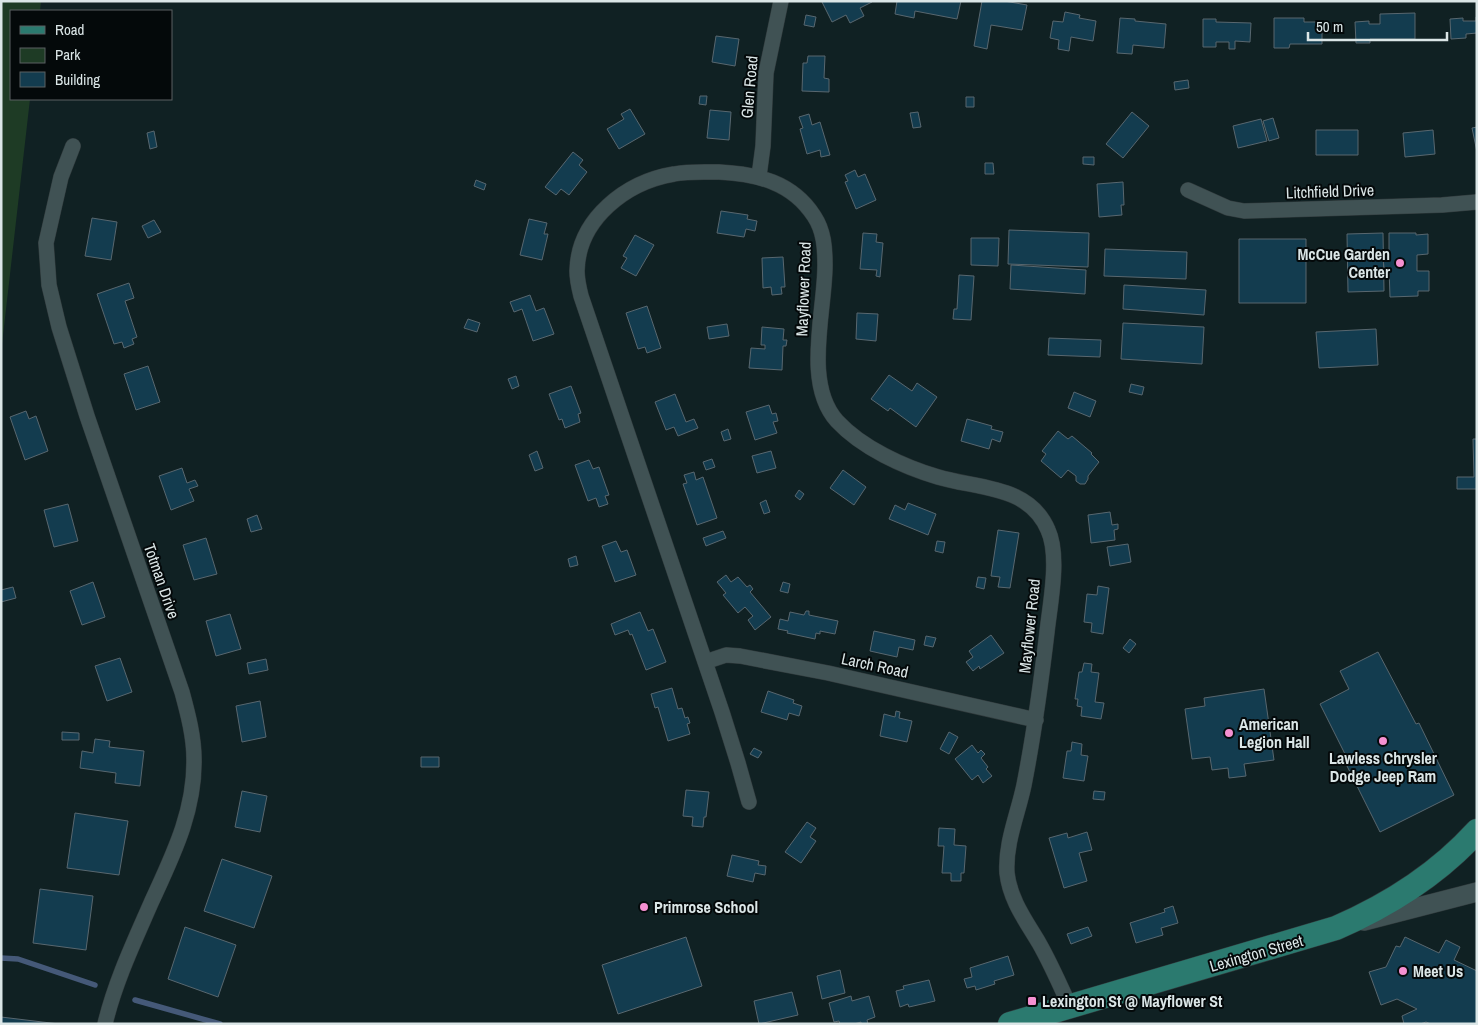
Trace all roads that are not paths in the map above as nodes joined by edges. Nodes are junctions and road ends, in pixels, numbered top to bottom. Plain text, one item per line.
1 (781, 1) edge
2 (73, 146) dead end
3 (759, 176) junction
4 (1188, 190) dead end
5 (1477, 202) edge
6 (705, 662) junction
7 (1036, 720) junction
8 (749, 802) dead end
9 (1477, 831) edge
10 (1477, 892) edge
11 (1336, 928) junction
12 (1070, 1007) junction
13 (105, 1024) edge
14 (1010, 1024) edge

1 - 3 street, Glen Road
2 - 13 street, Totman Drive
3 - 6 street, Mayflower Road
3 - 7 street, Mayflower Road
4 - 5 street, Litchfield Drive
6 - 7 street, Larch Road
6 - 8 street, Mayflower Road
7 - 12 street, Mayflower Road
9 - 11 main road, Lexington Street
10 - 11 street
11 - 12 main road, Lexington Street
12 - 14 main road, Lexington Street

